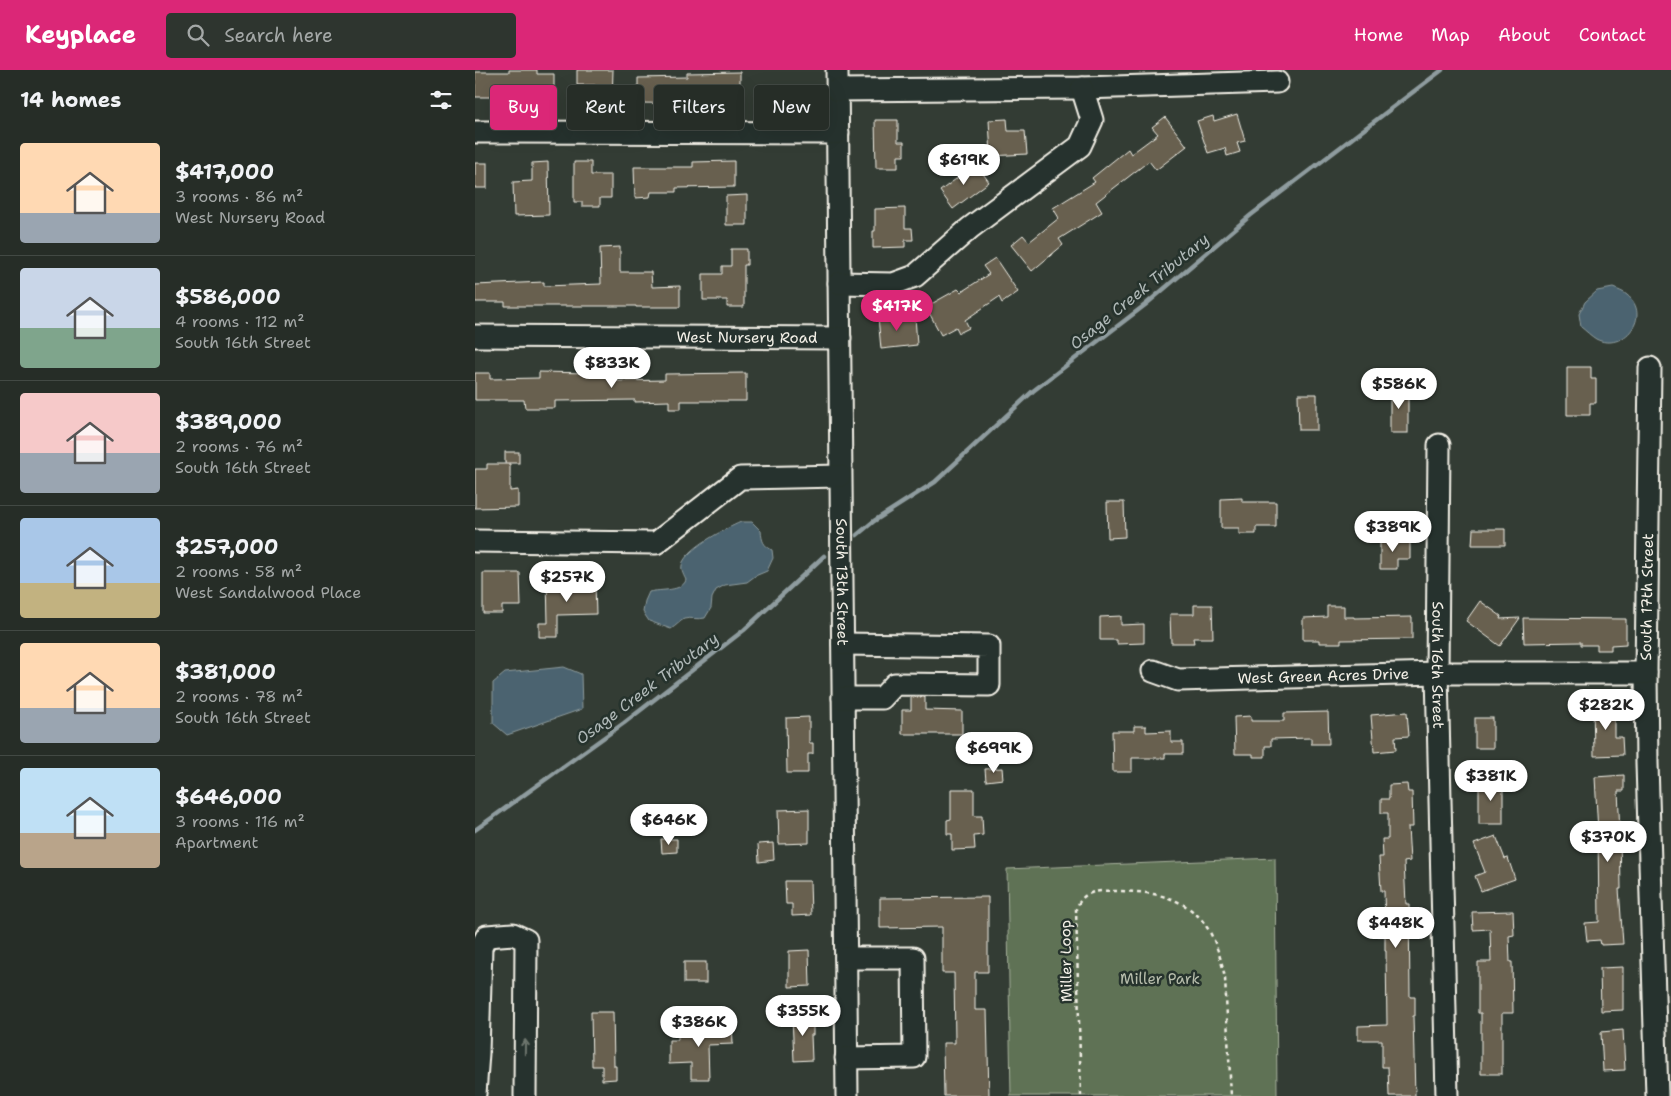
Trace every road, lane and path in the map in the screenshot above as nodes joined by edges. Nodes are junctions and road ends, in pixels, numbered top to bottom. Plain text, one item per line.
1 (837, 80) edge
2 (1277, 82) dead end
3 (1082, 88) junction
4 (475, 132) edge
5 (838, 133) junction
6 (839, 283) junction
7 (475, 336) edge
8 (840, 338) junction
9 (1650, 368) dead end
10 (1439, 445) dead end
11 (841, 476) junction
12 (475, 541) edge
13 (843, 644) junction
14 (1153, 671) dead end
15 (1437, 673) junction
16 (1646, 673) junction
17 (843, 698) junction
18 (846, 958) junction
19 (846, 1058) junction
20 (475, 1094) edge
21 (525, 1096) edge
22 (847, 1096) edge
23 (1081, 1096) edge
24 (1231, 1096) edge
25 (1447, 1096) edge
26 (1657, 1096) edge

1 - 3 street
1 - 5 street, South 13th Street
2 - 3 street
3 - 6 street
4 - 5 street
5 - 6 street, South 13th Street
6 - 8 street, South 13th Street
7 - 8 street, West Nursery Road
8 - 11 street, South 13th Street
9 - 16 street, South 17th Street
10 - 15 street, South 16th Street
11 - 12 street
11 - 13 street, South 13th Street
13 - 17 street, South 13th Street
13 - 17 street
14 - 15 street, West Green Acres Drive
15 - 16 street, West Green Acres Drive
15 - 25 street, South 16th Street
16 - 26 street, South 17th Street
17 - 18 street, South 13th Street
18 - 19 street, South 13th Street
18 - 19 street
19 - 22 street, South 13th Street
21 -> 20 street
23 - 24 path, Miller Loop

